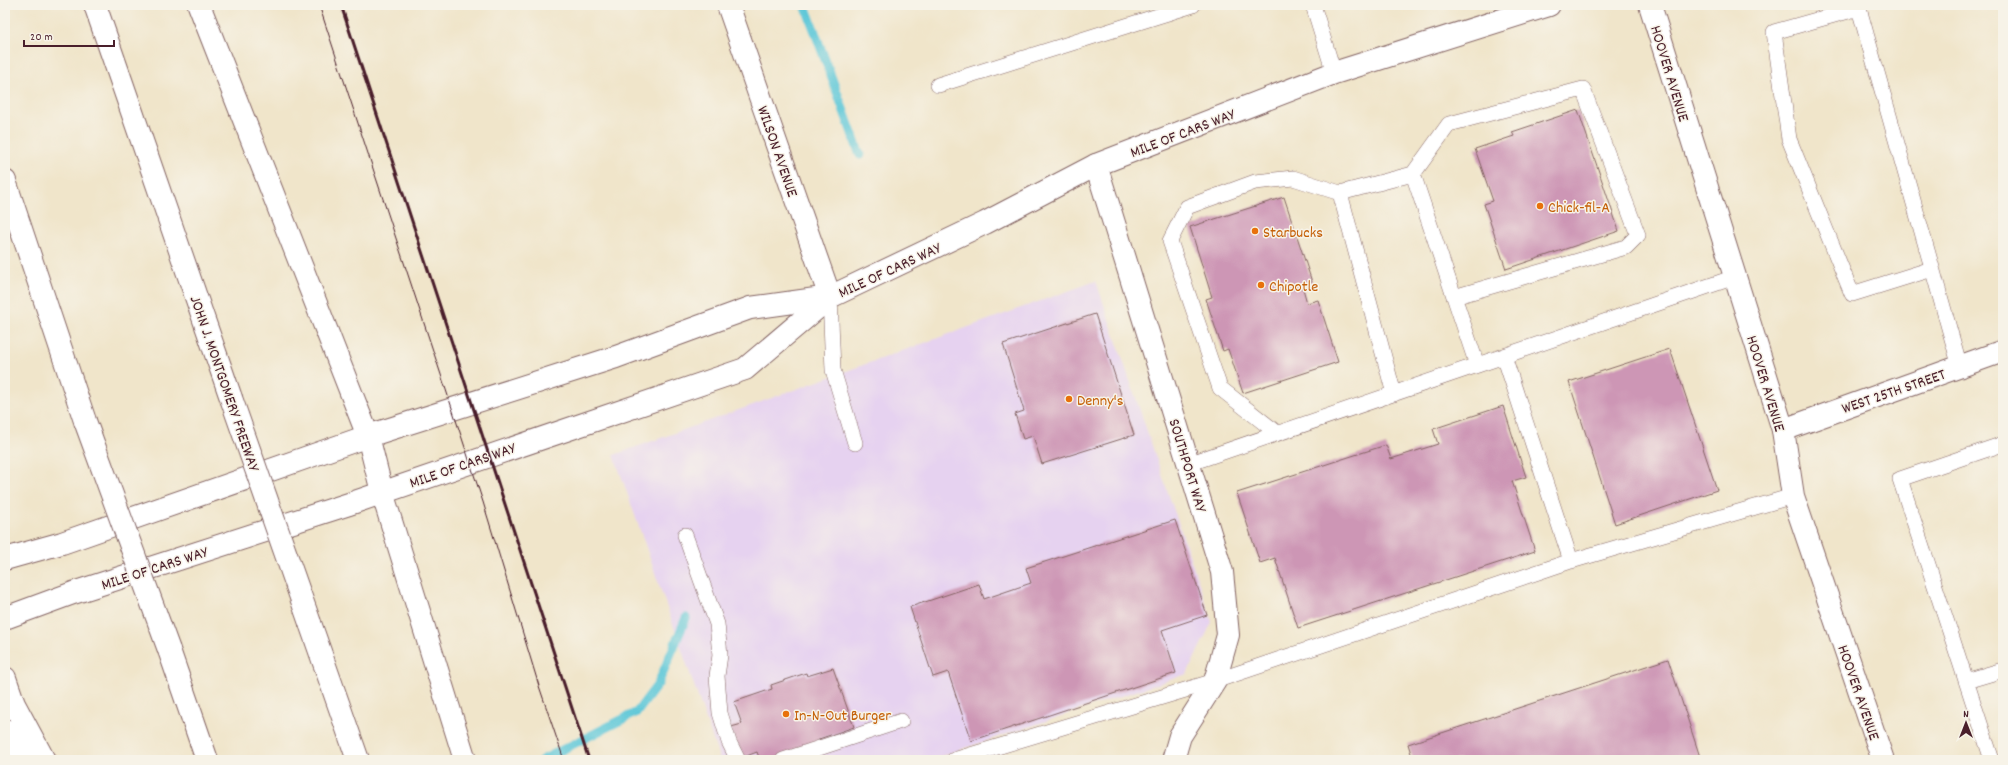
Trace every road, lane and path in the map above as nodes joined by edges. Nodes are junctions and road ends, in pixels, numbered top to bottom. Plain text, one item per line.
1 (95, 5) edge
2 (199, 5) edge
3 (728, 5) edge
4 (1193, 5) edge
5 (1313, 5) edge
6 (1549, 5) edge
7 (1650, 5) edge
8 (1858, 7) edge
9 (1334, 73) junction
10 (938, 85) dead end
11 (1096, 165) junction
12 (1413, 174) junction
13 (5, 182) edge
14 (1340, 193) junction
15 (1932, 269) junction
16 (1735, 277) junction
17 (830, 297) junction
18 (1454, 297) junction
19 (2003, 352) edge
20 (1504, 356) junction
21 (1477, 365) junction
22 (1960, 367) junction
23 (1394, 394) junction
24 (1783, 430) junction
25 (1277, 433) junction
26 (368, 436) junction
27 (855, 443) dead end
28 (2003, 444) edge
29 (1188, 464) junction
30 (382, 492) junction
31 (1793, 496) junction
32 (685, 536) dead end
33 (5, 559) edge
34 (1571, 562) junction
35 (5, 618) edge
36 (2003, 670) edge
37 (5, 678) edge
38 (1215, 681) junction
39 (1966, 681) junction
40 (901, 721) dead end
41 (5, 730) edge
42 (27, 760) edge
43 (44, 760) edge
44 (207, 760) edge
45 (358, 760) edge
46 (465, 760) edge
47 (738, 760) edge
48 (783, 760) edge
49 (954, 760) edge
50 (1173, 760) edge
51 (1883, 760) edge
52 (1992, 760) edge

1 - 45 main road, JOHN J. MONTGOMERY FREEWAY, bridge
2 - 26 main road
3 - 17 main road, WILSON AVENUE
4 - 10 lane
5 - 9 lane
6 - 9 main road, MILE OF CARS WAY
7 - 16 main road, HOOVER AVENUE
8 - 15 lane
8 - 15 lane
9 - 11 main road, MILE OF CARS WAY
11 - 17 main road, MILE OF CARS WAY
11 - 29 main road, SOUTHPORT WAY
12 - 14 lane
12 - 18 lane
12 - 18 lane
13 - 44 main road, bridge
14 - 23 lane
14 - 25 lane
15 - 22 lane
16 - 20 lane
16 - 24 main road, HOOVER AVENUE
17 - 26 main road, MILE OF CARS WAY
17 - 27 lane
17 - 30 main road, MILE OF CARS WAY
18 - 21 lane
19 - 22 main road, WEST 25TH STREET
20 - 21 lane
20 - 34 lane
21 - 23 lane
22 - 24 main road, WEST 25TH STREET
23 - 25 lane
24 - 31 main road, HOOVER AVENUE
25 - 29 lane
26 - 30 main road
26 - 33 main road, MILE OF CARS WAY
28 - 39 lane
29 - 38 main road, SOUTHPORT WAY
30 - 35 main road, MILE OF CARS WAY
30 - 46 main road
31 - 34 lane
31 - 51 main road, HOOVER AVENUE
32 - 47 lane
34 - 38 lane
36 - 39 lane
37 - 43 main road
38 - 49 lane
38 - 50 main road, SOUTHPORT WAY
39 - 52 lane
40 - 48 lane
41 - 42 main road

